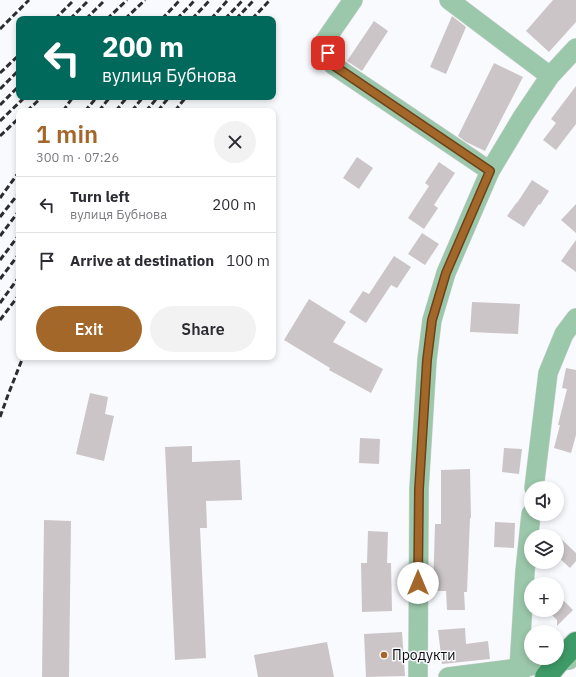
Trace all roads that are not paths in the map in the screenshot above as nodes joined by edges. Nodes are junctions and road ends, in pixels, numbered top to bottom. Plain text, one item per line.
1 (353, 0) edge
2 (449, 0) edge
3 (576, 48) edge
4 (550, 76) junction
5 (490, 171) junction
6 (576, 318) edge
7 (535, 481) edge
8 (530, 521) edge
9 (576, 643) edge
10 (560, 666) edge
11 (519, 672) edge
12 (418, 677) edge
13 (448, 677) edge

1 - 5 street
2 - 4 street
3 - 4 street
4 - 5 street
5 - 12 street
6 - 7 street
8 - 11 street
9 - 10 main road
10 - 11 street
11 - 13 street

